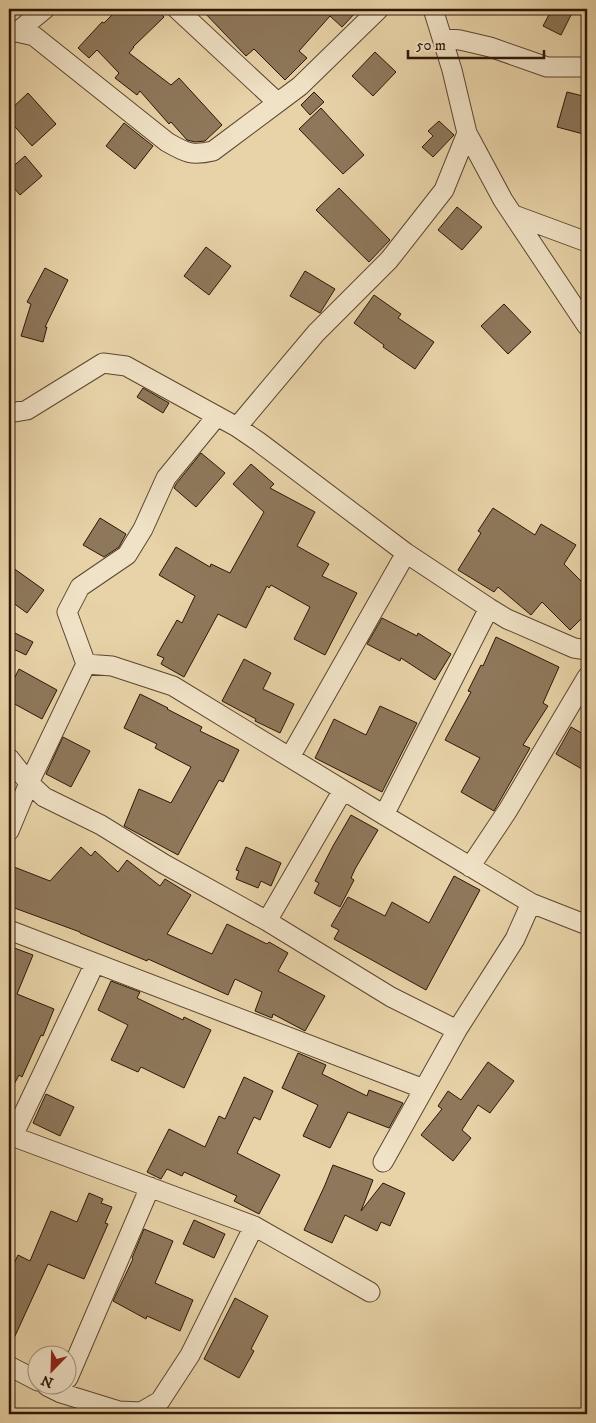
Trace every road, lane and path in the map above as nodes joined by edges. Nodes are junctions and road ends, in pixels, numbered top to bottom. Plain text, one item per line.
1 (45, 9) edge
2 (177, 9) edge
3 (379, 9) edge
4 (431, 10) edge
5 (13, 32) edge
6 (443, 38) junction
7 (587, 67) edge
8 (277, 102) junction
9 (467, 133) junction
10 (514, 216) junction
11 (587, 242) edge
12 (587, 326) edge
13 (9, 412) edge
14 (217, 416) junction
15 (237, 427) junction
16 (406, 553) junction
17 (489, 608) junction
18 (587, 650) edge
19 (86, 664) junction
20 (587, 677) edge
21 (290, 757) junction
22 (9, 758) edge
23 (29, 783) junction
24 (342, 790) junction
25 (384, 815) junction
26 (9, 831) edge
27 (470, 867) junction
28 (531, 903) junction
29 (266, 921) junction
30 (587, 925) edge
31 (9, 930) edge
32 (95, 964) junction
33 (457, 1030) junction
34 (424, 1089) junction
35 (11, 1136) edge
36 (383, 1162) dead end
37 (150, 1187) junction
38 (254, 1226) junction
39 (370, 1292) dead end
40 (78, 1346) edge
41 (9, 1366) edge
42 (28, 1375) edge
43 (78, 1393) edge

1 - 5 street
2 - 8 street
3 - 8 street
4 - 6 street
5 - 8 street
6 - 7 street
6 - 9 street
9 - 10 street
9 - 15 street
10 - 11 street
10 - 12 street
13 - 14 street
14 - 15 street
14 - 19 street
15 - 16 street
16 - 17 street
16 - 21 street
17 - 18 street
17 - 25 street
19 - 21 street
19 - 23 street
20 - 27 street
21 - 24 street
22 - 23 street
23 - 26 street
23 - 29 street
24 - 25 street
24 - 29 street
25 - 27 street
27 - 28 street
28 - 30 street
28 - 33 street
29 - 33 street
31 - 32 street
32 - 34 street
32 - 35 street
33 - 34 street
34 - 36 street
35 - 37 street
37 - 38 street
37 - 40 street
38 - 39 street
38 - 43 street
41 - 42 street

